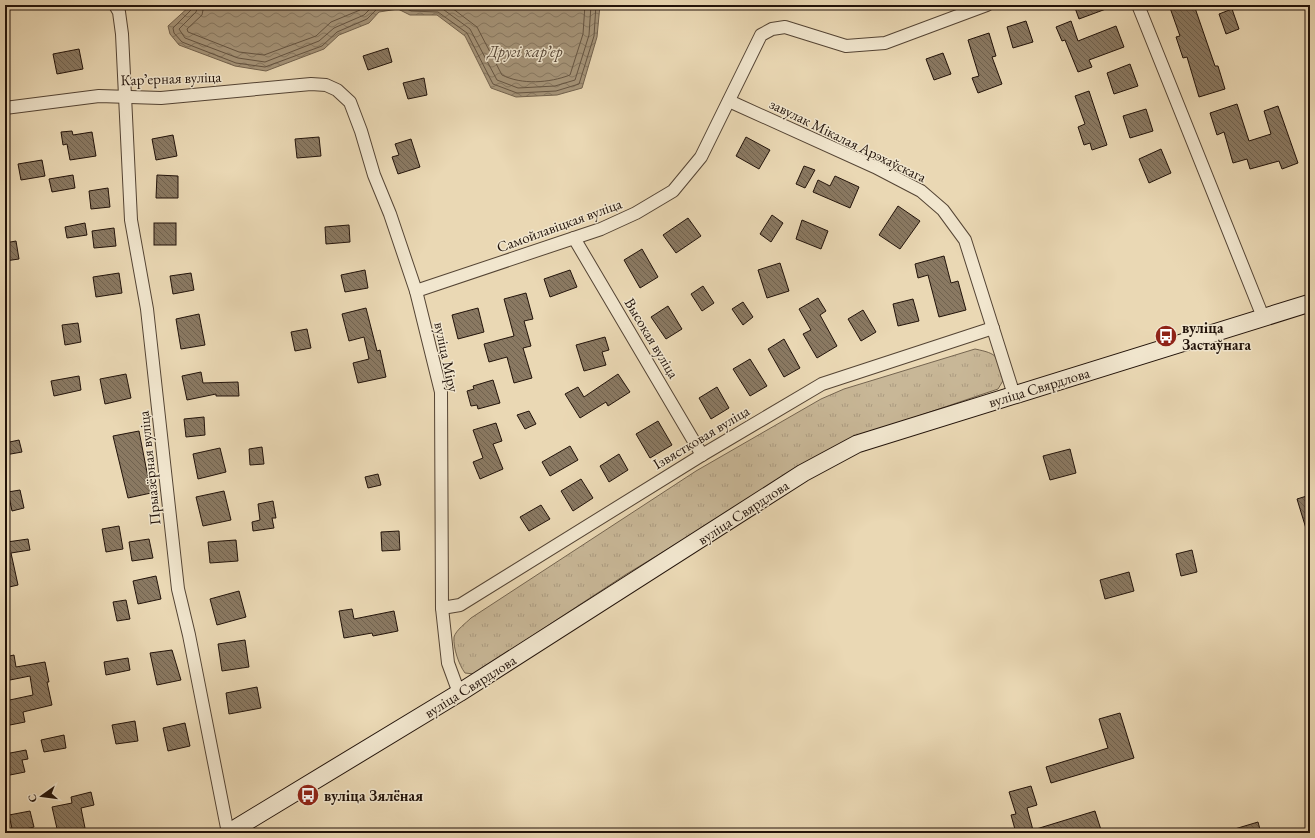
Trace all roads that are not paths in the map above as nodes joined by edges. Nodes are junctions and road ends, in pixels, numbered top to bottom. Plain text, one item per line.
1 (115, 5) edge
2 (987, 5) edge
3 (1138, 5) edge
4 (337, 90) joint
5 (125, 97) junction
6 (729, 101) junction
7 (5, 108) edge
8 (574, 238) junction
9 (416, 291) junction
10 (1310, 303) edge
11 (1263, 317) junction
12 (993, 328) junction
13 (1014, 395) junction
14 (702, 454) junction
15 (442, 608) junction
16 (459, 693) junction
17 (228, 833) edge

1 - 5 street, Прыазёрная вуліца
2 - 6 street, Самойлавіцкая вуліца
3 - 11 street
4 - 5 street, Карʼерная вуліца
4 - 9 street, вуліца Міру
5 - 7 street, Карʼерная вуліца
5 - 17 street, Прыазёрная вуліца
6 - 8 street, Самойлавіцкая вуліца
6 - 12 street, завулак Мікалая Арэхаўскага
8 - 9 street, Самойлавіцкая вуліца
8 - 14 street, Высокая вуліца
9 - 15 street, вуліца Міру
10 - 11 street, вуліца Свярдлова
11 - 13 street, вуліца Свярдлова
12 - 13 street, завулак Мікалая Арэхаўскага
12 - 14 street, Ізвястковая вуліца
13 - 16 street, вуліца Свярдлова
14 - 15 street, Ізвястковая вуліца
15 - 16 street, вуліца Міру
16 - 17 street, вуліца Свярдлова

